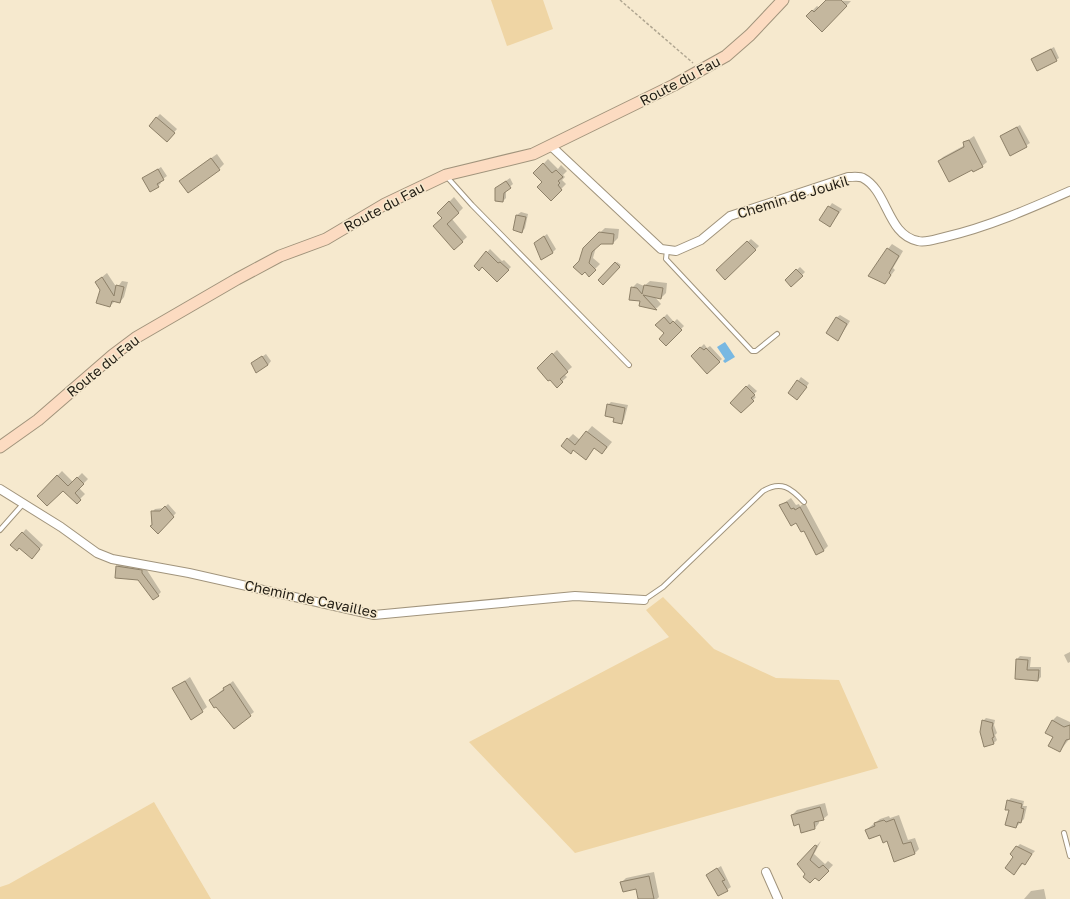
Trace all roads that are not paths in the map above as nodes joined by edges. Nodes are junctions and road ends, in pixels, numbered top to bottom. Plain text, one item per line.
1 (783, 0) edge
2 (552, 146) junction
3 (446, 175) junction
4 (1070, 191) edge
5 (667, 250) junction
6 (777, 334) dead end
7 (629, 365) dead end
8 (0, 447) edge
9 (0, 489) edge
10 (804, 502) dead end
11 (23, 504) junction
12 (0, 530) edge
13 (644, 600) joint
14 (1064, 833) dead end
15 (1070, 856) edge
16 (766, 872) dead end
17 (778, 899) edge

1 - 2 street, Route du Fau
2 - 3 street, Route du Fau
2 - 5 street
3 - 7 lane
3 - 8 street, Route du Fau
4 - 5 street, Chemin de Joukil
5 - 6 lane
9 - 11 street, Chemin de Cavailles
10 - 13 lane
11 - 12 lane
11 - 13 street, Chemin de Cavailles
14 - 15 lane
16 - 17 street

